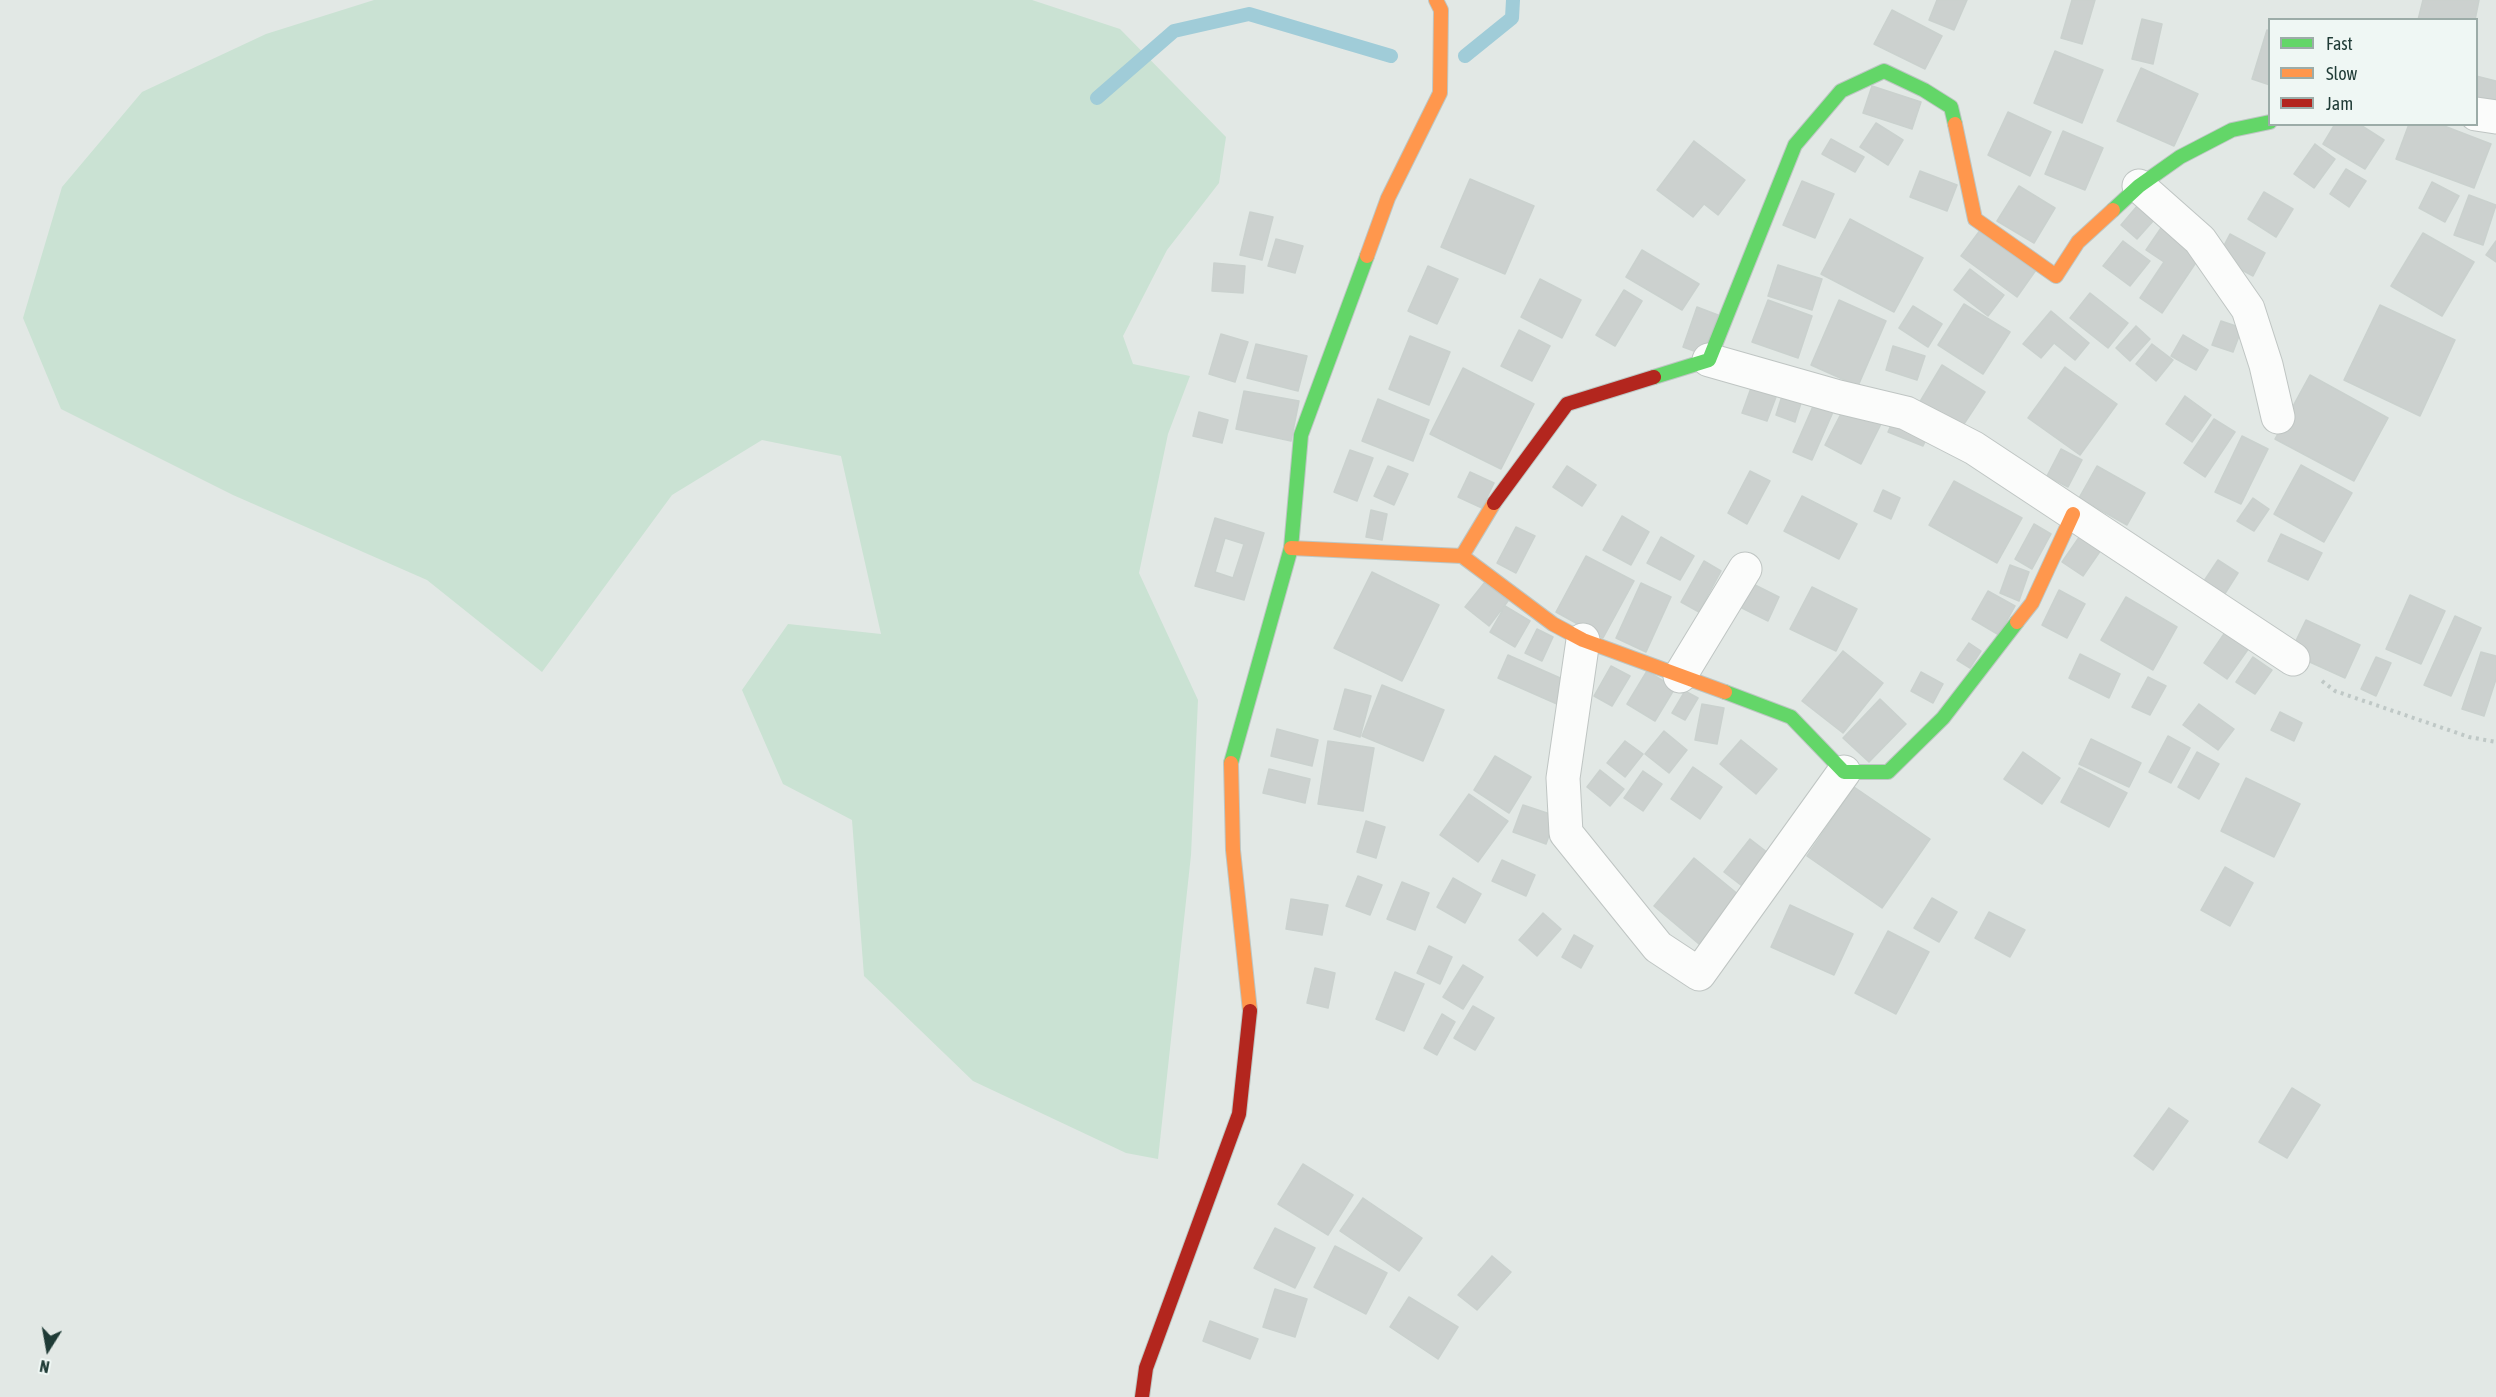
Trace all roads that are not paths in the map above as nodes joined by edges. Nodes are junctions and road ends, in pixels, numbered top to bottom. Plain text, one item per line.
1 (1436, 0) edge
2 (2478, 114) edge
3 (2496, 117) edge
4 (2268, 123) edge
5 (2139, 186) junction
6 (1709, 360) junction
7 (2278, 417) dead end
8 (2073, 514) junction
9 (1291, 548) junction
10 (1462, 556) junction
11 (1745, 568) dead end
12 (1583, 639) junction
13 (2293, 659) road end
14 (1680, 676) junction
15 (1844, 772) junction
16 (1142, 1397) edge

1 - 9 street
2 - 3 street
4 - 5 street
5 - 6 street
5 - 7 street
6 - 8 street
6 - 10 street
8 - 13 street
8 - 15 street
9 - 10 street
9 - 16 street
10 - 12 street
11 - 14 street
12 - 14 street
12 - 15 street
14 - 15 street

